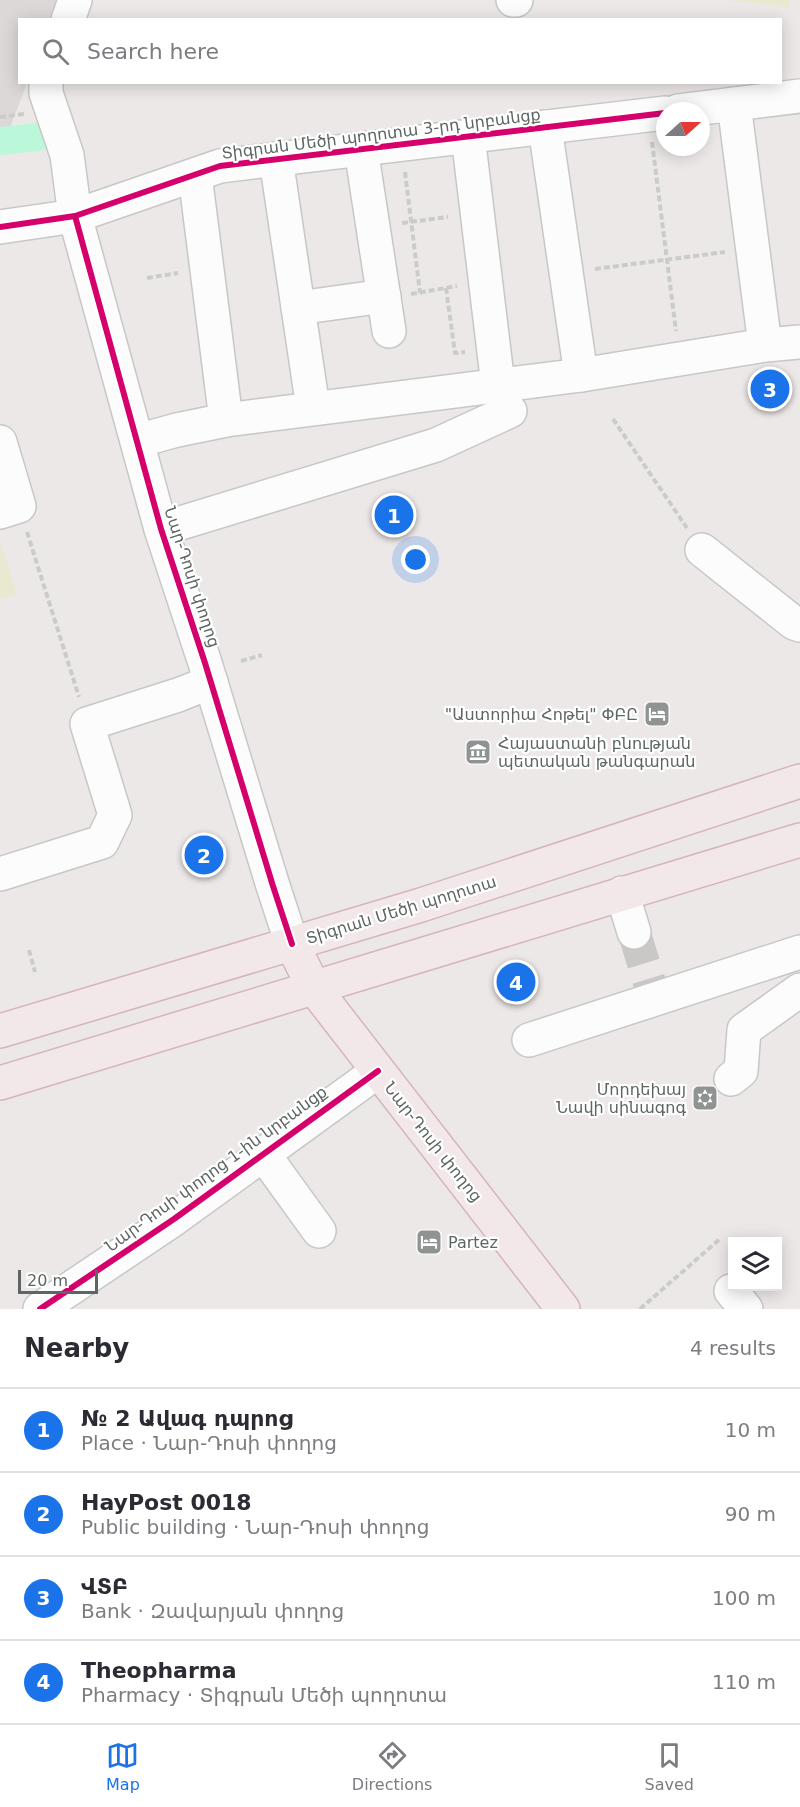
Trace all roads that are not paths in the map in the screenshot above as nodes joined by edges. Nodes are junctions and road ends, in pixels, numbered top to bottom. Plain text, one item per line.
1 (75, 0) edge
2 (69, 18) edge
3 (800, 96) edge
4 (41, 100) edge
5 (734, 104) junction
6 (710, 107) edge
7 (656, 114) edge
8 (544, 127) junction
9 (468, 136) junction
10 (361, 149) junction
11 (276, 159) junction
12 (195, 175) junction
13 (75, 216) junction
14 (0, 227) edge
15 (384, 296) junction
16 (298, 308) junction
17 (389, 331) dead end
18 (800, 342) edge
19 (765, 345) junction
20 (581, 375) junction
21 (504, 398) junction
22 (313, 408) junction
23 (226, 420) junction
24 (137, 441) junction
25 (0, 442) edge
26 (10, 509) edge
27 (161, 529) junction
28 (702, 550) road end
29 (800, 625) edge
30 (211, 682) junction
31 (800, 780) edge
32 (800, 840) edge
33 (0, 874) edge
34 (622, 893) junction
35 (634, 932) tunnel mouth
36 (292, 944) junction
37 (800, 952) edge
38 (314, 988) junction
39 (800, 990) edge
40 (0, 1031) edge
41 (529, 1040) dead end
42 (378, 1071) junction
43 (731, 1079) dead end
44 (0, 1083) edge
45 (264, 1155) junction
46 (319, 1231) dead end
47 (39, 1309) edge
48 (562, 1309) edge

1 - 2 street
3 - 5 street, Տիգրան Մեծի պողոտա 3-րդ նրբանցք
4 - 13 street, Նար-Դոսի փողոց
5 - 6 street, Տիգրան Մեծի պողոտա 3-րդ նրբանցք
5 - 19 street
7 - 8 street, Տիգրան Մեծի պողոտա 3-րդ նրբանցք
8 - 9 street, Տիգրան Մեծի պողոտա 3-րդ նրբանցք
8 - 20 street
9 - 10 street, Տիգրան Մեծի պողոտա 3-րդ նրբանցք
9 - 21 street
10 - 11 street, Տիգրան Մեծի պողոտա 3-րդ նրբանցք
10 - 15 street
11 - 12 street, Տիգրան Մեծի պողոտա 3-րդ նրբանցք
11 - 16 street
12 - 13 street, Տիգրան Մեծի պողոտա 3-րդ նրբանցք
12 - 23 street
13 - 14 street, Տիգրան Մեծի պողոտա 3-րդ նրբանցք
13 - 24 street, Նար-Դոսի փողոց
15 - 16 street
15 - 17 street
16 - 22 street
18 - 19 street
19 - 20 street
20 - 21 street
21 - 22 street
21 - 27 street
22 - 23 street
23 - 24 street
24 - 27 street, Նար-Դոսի փողոց
25 - 26 street
27 - 30 street, Նար-Դոսի փողոց
28 - 29 street
30 - 33 street
30 - 36 street, Նար-Դոսի փողոց
31 - 36 main road, Տիգրան Մեծի պողոտա
32 - 34 main road
34 - 35 street
34 - 38 main road
36 - 38 main road, Նար-Դոսի փողոց
36 - 40 main road, Տիգրան Մեծի պողոտա
37 - 41 street
38 - 42 main road, Նար-Դոսի փողոց
38 - 44 main road
39 - 43 street
42 - 45 street, Նար-Դոսի փողոց 1-ին նրբանցք
42 - 48 main road, Նար-Դոսի փողոց
45 - 46 street
45 - 47 street, Նար-Դոսի փողոց 1-ին նրբանցք

